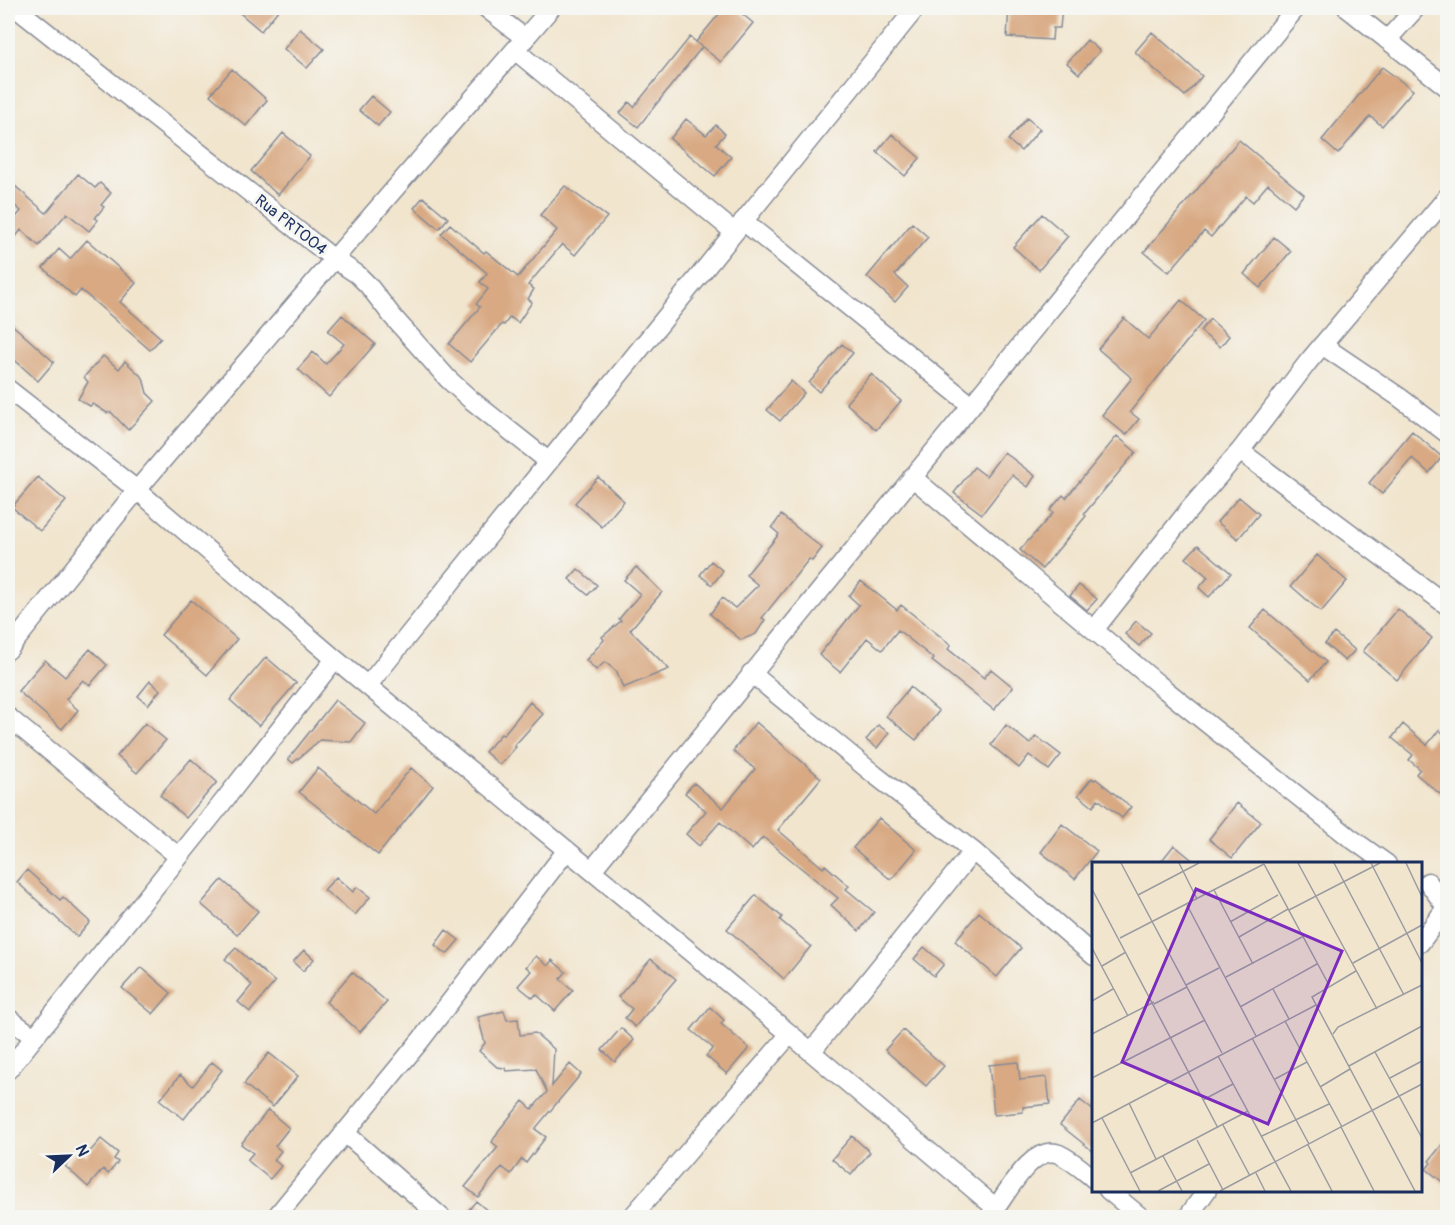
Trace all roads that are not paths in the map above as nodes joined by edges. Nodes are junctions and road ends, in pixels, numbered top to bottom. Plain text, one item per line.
1 (16, 8) edge
2 (486, 8) edge
3 (551, 8) edge
4 (916, 8) edge
5 (1296, 8) edge
6 (1347, 8) edge
7 (1416, 8) edge
8 (1387, 40) junction
9 (521, 45) junction
10 (1448, 88) edge
11 (1448, 196) edge
12 (738, 227) junction
13 (334, 259) junction
14 (1322, 345) junction
15 (8, 389) edge
16 (971, 405) junction
17 (1448, 434) edge
18 (1240, 451) junction
19 (548, 461) junction
20 (912, 477) junction
21 (137, 490) junction
22 (1448, 606) edge
23 (1094, 630) junction
24 (8, 650) edge
25 (335, 659) junction
26 (751, 673) junction
27 (368, 685) junction
28 (8, 717) edge
29 (567, 850) junction
30 (973, 851) junction
31 (179, 857) junction
32 (1384, 862) edge
33 (592, 870) junction
34 (1424, 881) edge
35 (1448, 883) edge
36 (1447, 906) edge
37 (1422, 940) edge
38 (1092, 954) edge
39 (8, 1018) edge
40 (790, 1034) junction
41 (34, 1037) junction
42 (811, 1052) junction
43 (8, 1070) edge
44 (344, 1132) junction
45 (1092, 1177) edge
46 (1109, 1192) edge
47 (1206, 1192) edge
48 (993, 1213) edge
49 (275, 1218) edge
50 (442, 1218) edge
51 (631, 1218) edge
52 (1142, 1218) edge
53 (1187, 1218) edge

1 - 13 street, Rua PRT004
2 - 9 street
3 - 9 street
4 - 12 street
5 - 16 street
6 - 8 street
7 - 8 street
8 - 10 street
9 - 12 street
9 - 13 street
11 - 14 street
12 - 16 street
12 - 19 street
13 - 19 street, Rua PRT004
13 - 21 street
14 - 17 street
14 - 18 street
15 - 21 street
16 - 20 street
18 - 22 street
18 - 23 street
19 - 27 street
20 - 23 street
20 - 26 street
21 - 24 street
21 - 25 street
23 - 32 street
25 - 27 street
25 - 31 street
26 - 30 street
26 - 33 street
27 - 29 street
28 - 31 street
29 - 33 street
29 - 44 street
30 - 38 street
30 - 42 street
31 - 41 street
33 - 40 street
34 - 35 street
34 - 36 street
36 - 37 street
39 - 41 street
40 - 42 street
40 - 51 street
41 - 43 street
42 - 48 street
44 - 49 street
44 - 50 street
45 - 48 street
46 - 52 street
47 - 53 street

